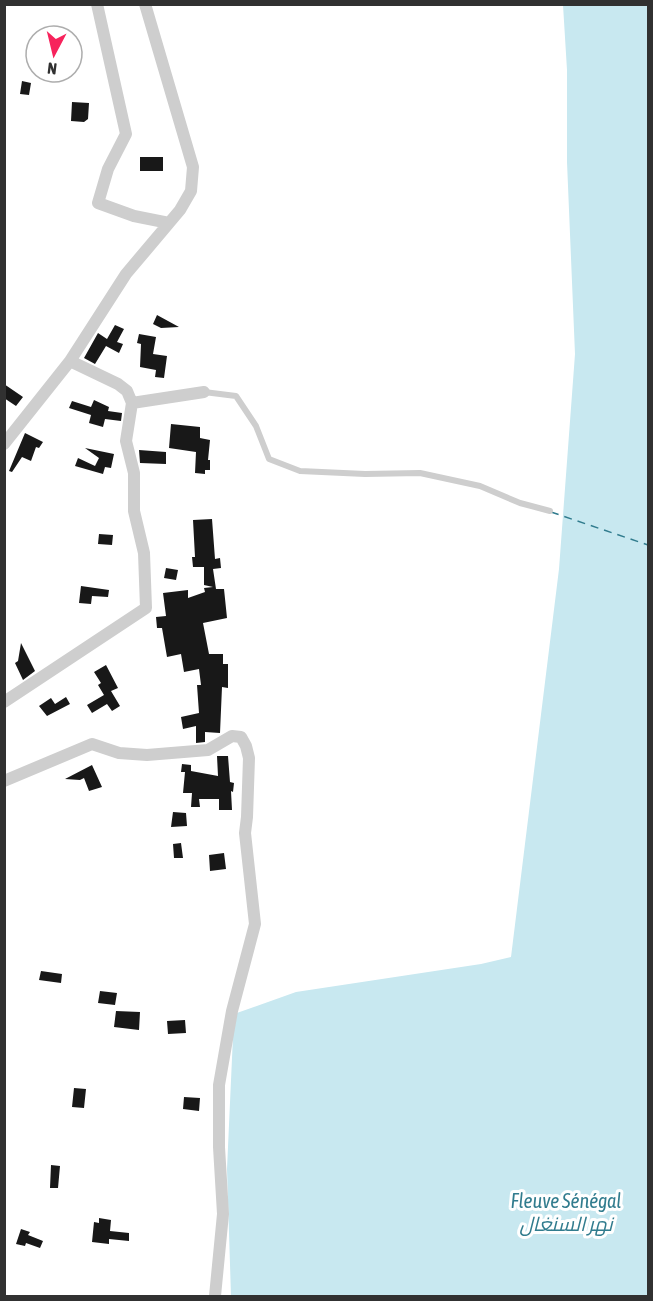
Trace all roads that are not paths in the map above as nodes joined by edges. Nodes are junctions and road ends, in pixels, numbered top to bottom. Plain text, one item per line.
1 (97, 4) edge
2 (145, 4) edge
3 (169, 223) junction
4 (70, 361) junction
5 (204, 392) joint
6 (132, 404) junction
7 (4, 444) edge
8 (550, 511) dead end
9 (4, 702) edge
10 (5, 777) edge
11 (216, 1296) edge

1 - 3 street
2 - 3 street
3 - 4 street
4 - 6 street
4 - 7 street
5 - 6 street
5 - 8 lane
6 - 9 street
10 - 11 street

